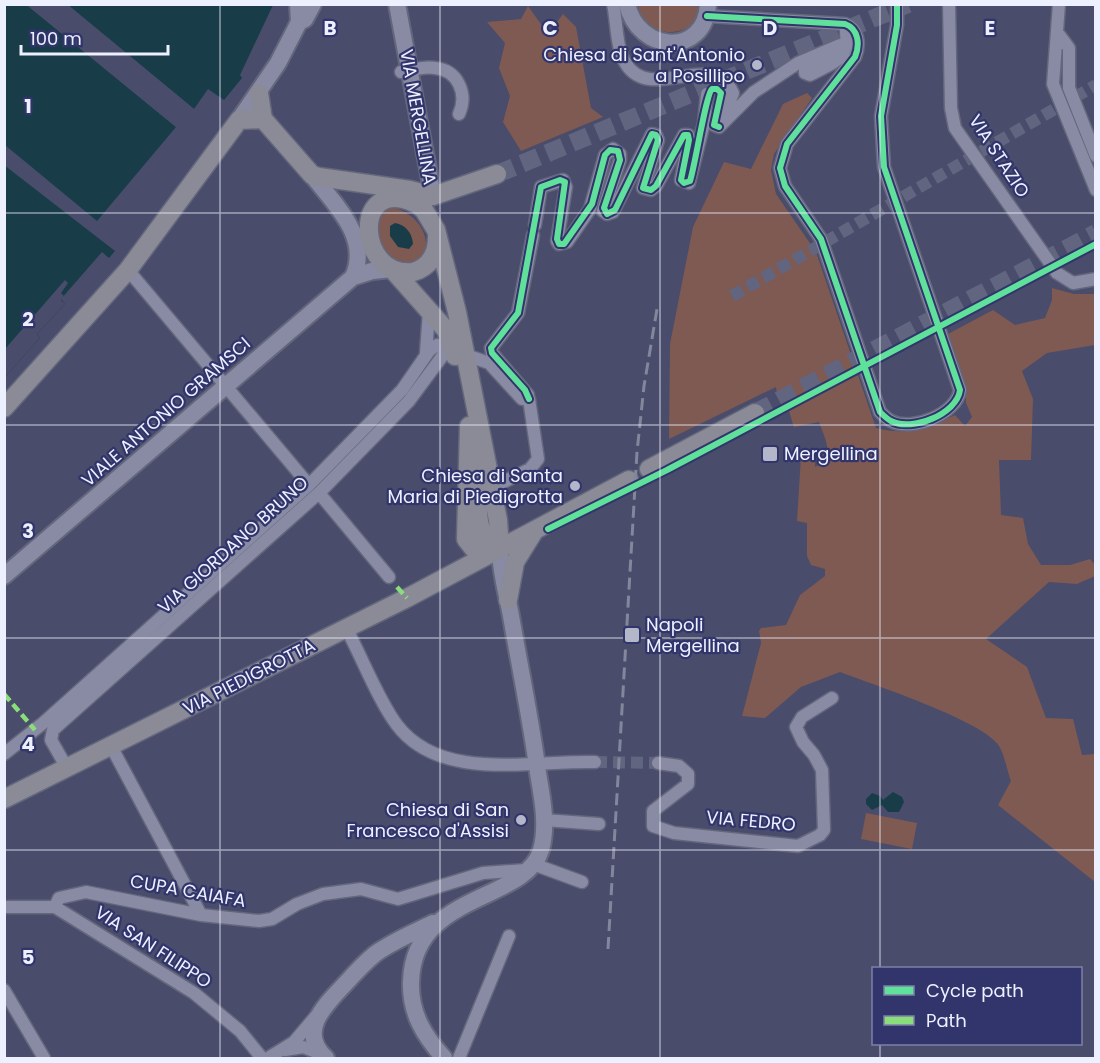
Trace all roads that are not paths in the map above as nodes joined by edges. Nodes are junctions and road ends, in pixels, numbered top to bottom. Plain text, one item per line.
1 (298, 4) edge
2 (313, 4) edge
3 (397, 4) edge
4 (613, 4) edge
5 (627, 4) edge
6 (897, 4) edge
7 (949, 4) edge
8 (1059, 4) edge
9 (707, 10) edge
10 (299, 22) junction
11 (845, 24) junction
12 (1057, 32) junction
13 (406, 71) junction
14 (259, 93) joint
15 (707, 94) dead end
16 (721, 99) dead end
17 (459, 114) dead end
18 (250, 119) junction
19 (719, 128) junction
20 (1095, 156) edge
21 (497, 174) tunnel mouth
22 (312, 175) junction
23 (397, 188) junction
24 (1095, 190) edge
25 (433, 196) junction
26 (380, 204) junction
27 (416, 204) junction
28 (436, 230) junction
29 (392, 269) junction
30 (128, 270) junction
31 (353, 277) junction
32 (1095, 279) edge
33 (429, 311) junction
34 (459, 348) junction
35 (426, 353) junction
36 (226, 386) junction
37 (529, 399) junction
38 (4, 408) edge
39 (755, 413) tunnel mouth
40 (470, 426) junction
41 (649, 469) dead end
42 (629, 480) dead end
43 (491, 488) junction
44 (314, 489) junction
45 (487, 510) junction
46 (543, 524) junction
47 (496, 551) junction
48 (4, 576) edge
49 (389, 577) dead end
50 (508, 600) junction
51 (346, 628) junction
52 (832, 698) dead end
53 (111, 746) junction
54 (4, 754) edge
55 (595, 762) tunnel mouth
56 (537, 763) junction
57 (658, 763) tunnel mouth
58 (66, 768) junction
59 (4, 800) edge
60 (544, 820) junction
61 (599, 824) dead end
62 (530, 867) junction
63 (582, 882) dead end
64 (4, 907) edge
65 (56, 907) junction
66 (201, 915) junction
67 (444, 917) junction
68 (509, 936) dead end
69 (387, 947) junction
70 (412, 963) junction
71 (4, 990) edge
72 (321, 1011) junction
73 (281, 1051) junction
74 (324, 1056) edge
75 (44, 1059) edge
76 (262, 1059) edge
77 (268, 1059) edge
78 (444, 1059) edge
79 (459, 1059) edge

1 - 10 street
2 - 10 street
3 - 13 street, VIA MERGELLINA
4 - 19 street
5 - 9 street
6 - 11 street
7 - 32 street, VIA STAZIO
8 - 12 street
9 - 11 street
10 - 14 street
11 - 19 street
12 - 20 street
12 - 24 street
13 - 17 street
13 - 25 street, VIA MERGELLINA
14 - 18 main road
15 - 37 street
16 - 19 street
18 - 22 main road
18 - 30 main road
21 - 25 main road
22 - 23 main road
22 - 31 street
23 - 25 main road
23 - 26 main road
23 - 27 main road
25 - 28 main road, VIA MERGELLINA
26 - 27 main road
26 - 29 main road
27 - 28 main road
28 - 29 main road
28 - 34 main road
29 - 31 street
29 - 33 main road
30 - 36 street
30 - 38 main road
31 - 36 street, VIALE ANTONIO GRAMSCI
33 - 34 main road
33 - 35 street
34 - 35 street
34 - 37 street
34 - 40 main road
34 - 43 main road
34 - 44 street, VIA GIORDANO BRUNO
35 - 44 street
36 - 44 street
36 - 48 street, VIALE ANTONIO GRAMSCI
37 - 43 street
39 - 41 main road
40 - 45 main road
40 - 47 main road
42 - 46 main road, VIA PIEDIGROTTA
43 - 45 main road
44 - 49 street
44 - 54 street
44 - 58 street, VIA GIORDANO BRUNO
45 - 47 main road
46 - 47 main road, VIA PIEDIGROTTA
46 - 50 main road
47 - 50 street
47 - 51 main road, VIA PIEDIGROTTA
50 - 56 street
51 - 53 main road, VIA PIEDIGROTTA
51 - 56 street
52 - 57 street, VIA FEDRO
53 - 58 main road, VIA PIEDIGROTTA
53 - 66 street
55 - 56 street
56 - 60 street
58 - 59 main road, VIA PIEDIGROTTA
60 - 61 street
60 - 62 street
62 - 63 street
62 - 66 street, CUPA CAIAFA
62 - 67 street
64 - 65 street
65 - 66 street, CUPA CAIAFA
65 - 76 street, VIA SAN FILIPPO
67 - 69 street
67 - 70 street
68 - 79 street
69 - 70 street
69 - 72 street
70 - 78 street
71 - 75 street
72 - 73 street
72 - 74 street
73 - 74 street
73 - 77 street

